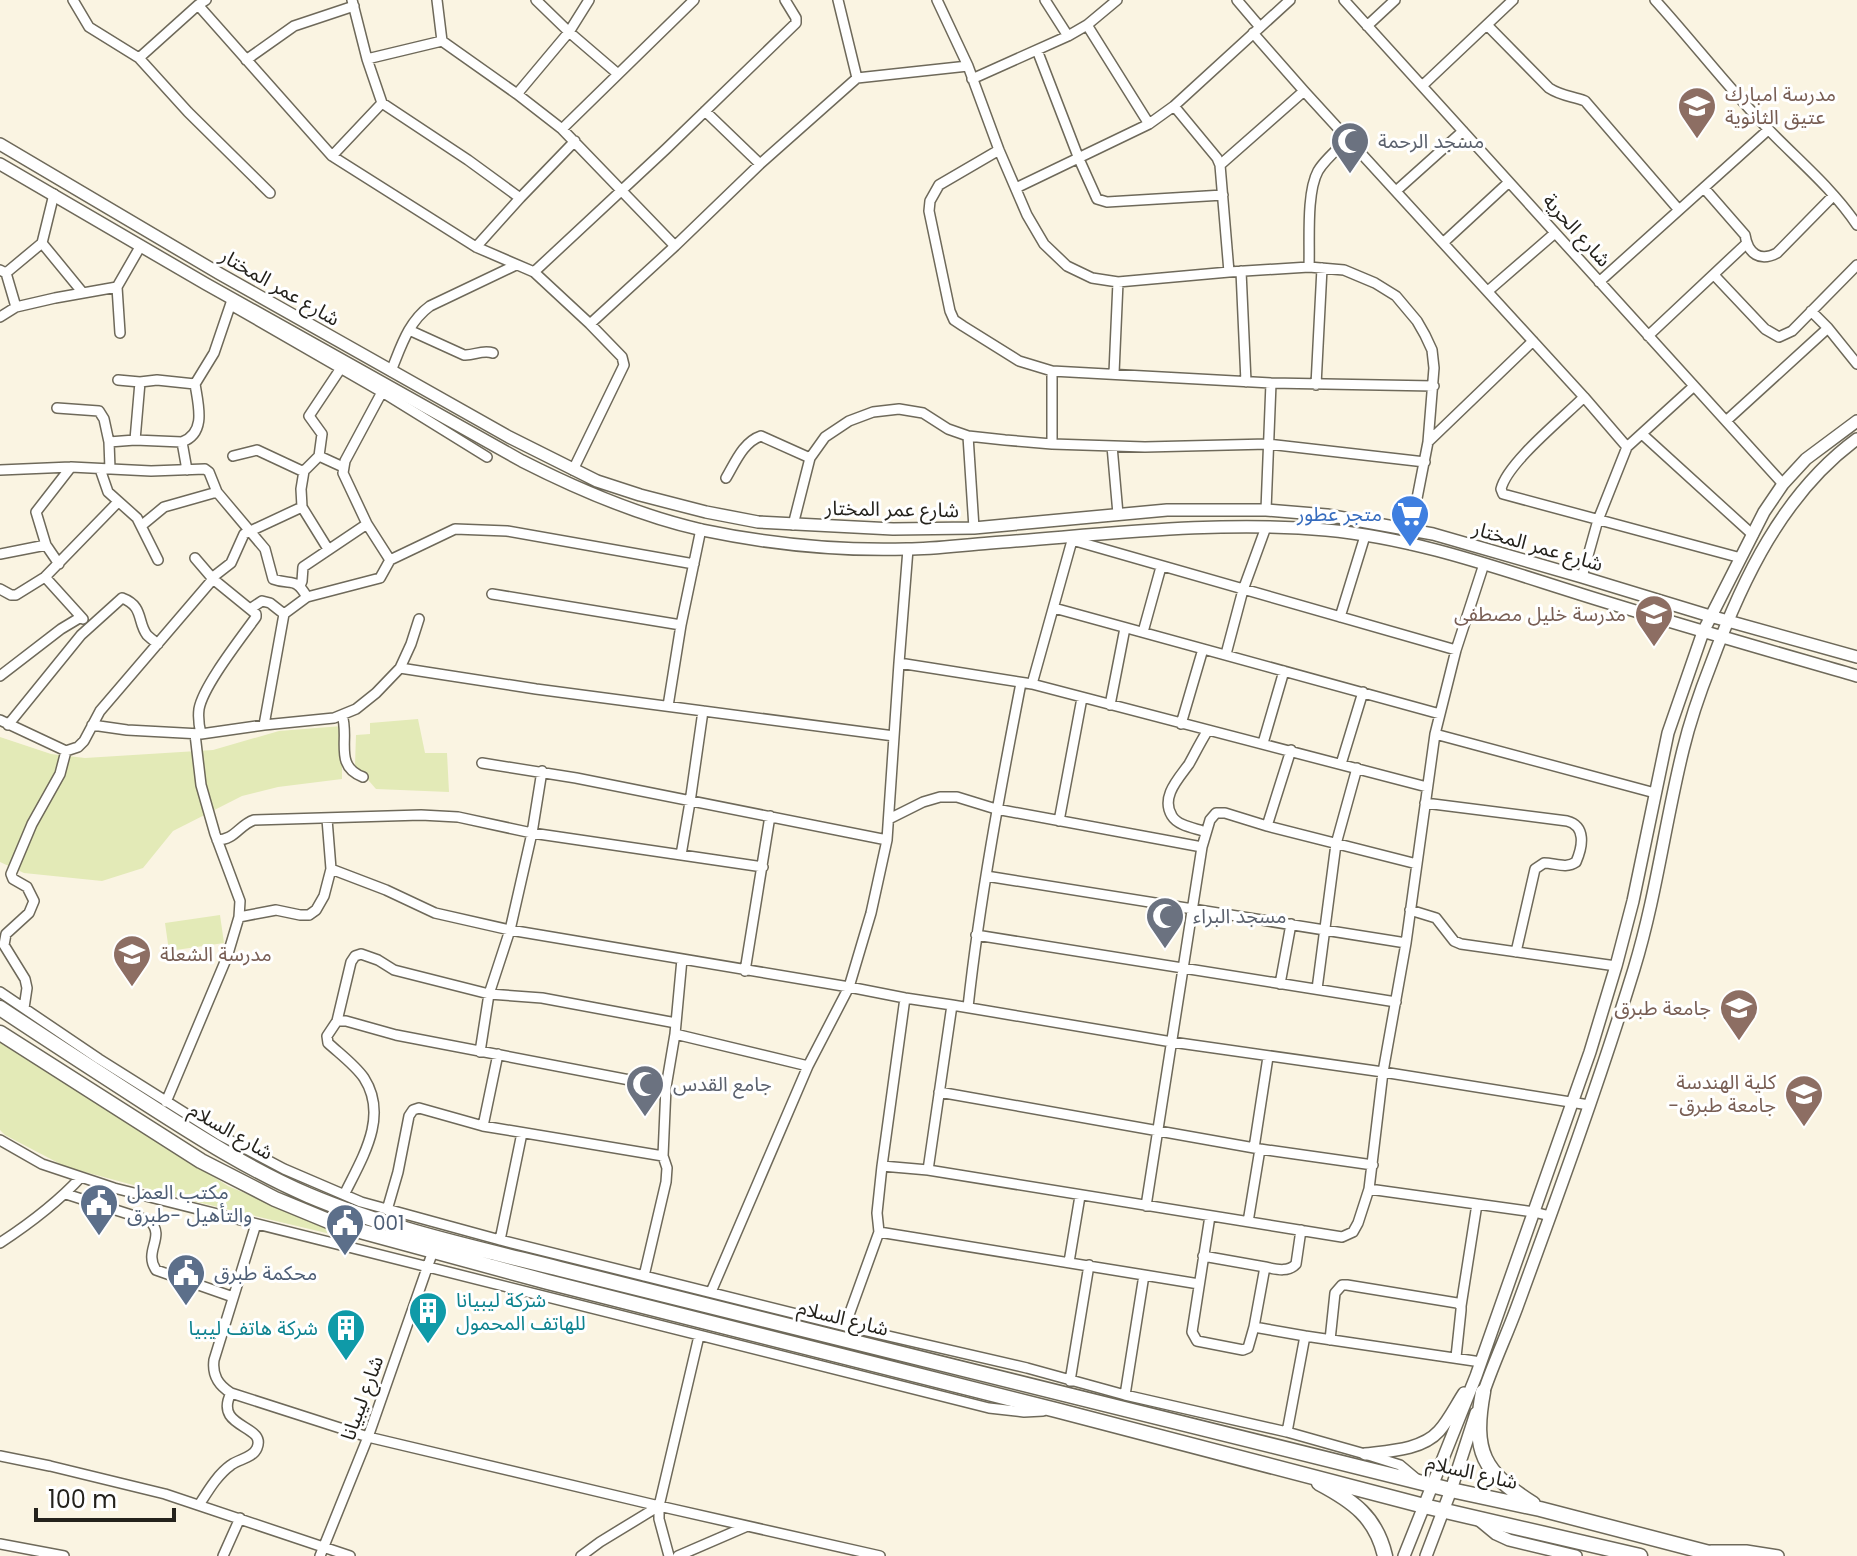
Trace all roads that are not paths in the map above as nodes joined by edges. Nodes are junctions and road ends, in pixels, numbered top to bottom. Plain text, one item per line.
1 (73, 0) edge
2 (437, 0) edge
3 (536, 0) edge
4 (589, 0) edge
5 (694, 0) edge
6 (786, 0) edge
7 (838, 0) edge
8 (937, 0) edge
9 (1045, 0) edge
10 (1117, 0) edge
11 (1237, 0) edge
12 (1290, 0) edge
13 (1344, 0) edge
14 (1395, 0) edge
15 (1513, 0) edge
16 (1657, 1) edge
17 (202, 3) edge
18 (353, 3) edge
19 (1087, 25) junction
20 (1487, 25) junction
21 (1367, 26) junction
22 (1257, 30) junction
23 (569, 32) junction
24 (1068, 36) junction
25 (442, 41) junction
26 (1037, 50) junction
27 (139, 58) junction
28 (367, 59) junction
29 (246, 60) junction
30 (968, 66) junction
31 (618, 74) junction
32 (857, 78) junction
33 (972, 79) junction
34 (1422, 86) junction
35 (1304, 91) junction
36 (517, 94) junction
37 (382, 103) junction
38 (1174, 106) junction
39 (705, 111) junction
40 (1149, 124) junction
41 (562, 129) junction
42 (1768, 130) junction
43 (1463, 131) junction
44 (1349, 138) junction
45 (575, 141) junction
46 (0, 144) edge
47 (999, 150) junction
48 (332, 156) junction
49 (1079, 159) junction
50 (0, 164) edge
51 (760, 164) junction
52 (1220, 165) junction
53 (1509, 182) junction
54 (1016, 188) junction
55 (1704, 188) junction
56 (1396, 191) junction
57 (622, 192) junction
58 (270, 193) dead end
59 (54, 194) junction
60 (1223, 195) junction
61 (1833, 196) junction
62 (520, 198) junction
63 (1679, 210) junction
64 (1853, 211) edge
65 (1857, 225) edge
66 (1555, 233) junction
67 (1444, 242) junction
68 (42, 243) junction
69 (1747, 243) junction
70 (675, 246) junction
71 (140, 247) junction
72 (476, 247) junction
73 (516, 265) junction
74 (1857, 265) edge
75 (1309, 267) junction
76 (1322, 268) junction
77 (1241, 271) junction
78 (3, 272) edge
79 (534, 272) junction
80 (1229, 272) junction
81 (1714, 275) junction
82 (1118, 282) junction
83 (1599, 282) junction
84 (117, 287) junction
85 (1488, 291) junction
86 (83, 293) junction
87 (232, 302) junction
88 (16, 307) junction
89 (1811, 311) junction
90 (0, 317) edge
91 (590, 324) junction
92 (1828, 328) junction
93 (409, 330) junction
94 (120, 333) dead end
95 (1648, 336) junction
96 (1533, 341) junction
97 (353, 349) junction
98 (493, 353) dead end
99 (1857, 364) edge
100 (343, 365) junction
101 (391, 371) junction
102 (1052, 371) junction
103 (1114, 373) junction
104 (118, 380) dead end
105 (140, 382) junction
106 (1246, 382) junction
107 (1271, 383) junction
108 (195, 384) junction
109 (1316, 385) junction
110 (1434, 386) junction
111 (1694, 386) junction
112 (382, 392) junction
113 (1584, 397) junction
114 (57, 408) dead end
115 (1726, 421) junction
116 (1857, 421) edge
117 (1642, 434) junction
118 (968, 436) junction
119 (1857, 439) edge
120 (135, 440) junction
121 (109, 442) junction
122 (182, 442) junction
123 (1428, 442) junction
124 (1052, 444) junction
125 (1268, 444) junction
126 (1112, 446) junction
127 (1627, 447) junction
128 (233, 456) dead end
129 (319, 456) junction
130 (487, 457) dead end
131 (810, 458) junction
132 (1425, 462) junction
133 (71, 467) junction
134 (343, 467) junction
135 (105, 469) junction
136 (0, 470) edge
137 (187, 470) junction
138 (573, 470) junction
139 (304, 471) junction
140 (726, 478) dead end
141 (1783, 484) junction
142 (217, 492) junction
143 (118, 502) junction
144 (302, 507) junction
145 (1167, 510) junction
146 (1266, 510) junction
147 (1118, 514) junction
148 (1598, 520) junction
149 (367, 524) junction
150 (793, 525) junction
151 (141, 526) junction
152 (1266, 527) junction
153 (974, 528) junction
154 (701, 529) junction
155 (1168, 529) junction
156 (1411, 529) junction
157 (250, 532) junction
158 (1753, 535) junction
159 (1365, 536) junction
160 (1072, 539) junction
161 (46, 545) junction
162 (328, 549) junction
163 (908, 549) junction
164 (0, 554) edge
165 (195, 558) dead end
166 (1741, 558) junction
167 (158, 560) dead end
168 (390, 560) junction
169 (59, 564) junction
170 (694, 564) junction
171 (1484, 564) junction
172 (1161, 567) junction
173 (45, 577) junction
174 (1582, 577) junction
175 (213, 578) junction
176 (300, 586) junction
177 (0, 589) edge
178 (1243, 590) junction
179 (492, 594) dead end
180 (307, 597) junction
181 (1054, 608) junction
182 (250, 609) junction
183 (284, 614) junction
184 (1710, 616) junction
185 (81, 617) junction
186 (1340, 617) junction
187 (419, 619) dead end
188 (1726, 621) junction
189 (681, 625) junction
190 (88, 628) junction
191 (1125, 628) junction
192 (1143, 632) junction
193 (1703, 632) junction
194 (1721, 637) junction
195 (158, 644) junction
196 (1203, 649) junction
197 (1456, 650) junction
198 (1226, 654) junction
199 (1855, 654) edge
200 (899, 663) junction
201 (400, 668) junction
202 (1284, 671) junction
203 (0, 676) edge
204 (1857, 676) edge
205 (1021, 683) junction
206 (1032, 684) junction
207 (1363, 692) junction
208 (1082, 698) junction
209 (1110, 705) junction
210 (668, 706) junction
211 (703, 711) junction
212 (1440, 714) junction
213 (342, 715) junction
214 (4, 723) edge
215 (1181, 724) junction
216 (92, 725) junction
217 (264, 725) junction
218 (1208, 730) junction
219 (198, 734) junction
220 (1435, 734) junction
221 (894, 736) junction
222 (1263, 743) junction
223 (1291, 750) junction
224 (66, 751) junction
225 (482, 763) dead end
226 (1341, 764) junction
227 (1357, 768) junction
228 (542, 771) junction
229 (363, 777) dead end
230 (1427, 787) junction
231 (1655, 793) junction
232 (690, 802) junction
233 (1425, 803) junction
234 (996, 809) junction
235 (770, 816) junction
236 (327, 819) junction
237 (889, 819) junction
238 (1059, 821) junction
239 (1267, 826) junction
240 (1206, 832) junction
241 (532, 833) junction
242 (217, 840) junction
243 (887, 840) junction
244 (1336, 844) junction
245 (1202, 847) junction
246 (681, 855) junction
247 (1417, 864) junction
248 (763, 867) junction
249 (331, 869) junction
250 (986, 876) junction
251 (1192, 907) junction
252 (1410, 910) junction
253 (239, 917) junction
254 (1291, 924) junction
255 (510, 930) junction
256 (1323, 931) junction
257 (976, 935) junction
258 (1406, 943) junction
259 (1516, 952) junction
260 (682, 959) junction
261 (1616, 966) junction
262 (1183, 969) junction
263 (745, 971) junction
264 (1280, 984) junction
265 (849, 987) junction
266 (1317, 989) junction
267 (0, 992) edge
268 (489, 994) junction
269 (905, 998) junction
270 (1396, 1002) junction
271 (952, 1005) junction
272 (968, 1007) junction
273 (0, 1008) edge
274 (24, 1008) junction
275 (337, 1021) junction
276 (676, 1028) junction
277 (0, 1033) edge
278 (1172, 1042) junction
279 (480, 1052) junction
280 (498, 1054) junction
281 (1268, 1057) junction
282 (808, 1066) junction
283 (1383, 1072) junction
284 (666, 1087) junction
285 (939, 1092) junction
286 (1571, 1101) junction
287 (166, 1102) junction
288 (1589, 1105) junction
289 (483, 1126) junction
290 (1158, 1132) junction
291 (522, 1133) junction
292 (0, 1140) edge
293 (1257, 1149) junction
294 (663, 1156) junction
295 (1373, 1165) junction
296 (882, 1166) junction
297 (928, 1170) junction
298 (81, 1177) junction
299 (1369, 1189) junction
300 (66, 1194) junction
301 (344, 1195) junction
302 (1080, 1196) junction
303 (1477, 1204) junction
304 (1146, 1206) junction
305 (387, 1210) junction
306 (1534, 1212) junction
307 (1210, 1216) junction
308 (1550, 1216) junction
309 (1248, 1222) junction
310 (256, 1224) junction
311 (1301, 1230) junction
312 (879, 1232) junction
313 (500, 1240) junction
314 (0, 1243) edge
315 (433, 1251) junction
316 (1203, 1256) junction
317 (1069, 1262) junction
318 (1089, 1265) junction
319 (428, 1267) junction
320 (1265, 1267) junction
321 (1144, 1275) junction
322 (644, 1276) junction
323 (1199, 1284) junction
324 (711, 1292) junction
325 (233, 1297) junction
326 (1503, 1297) junction
327 (1519, 1302) junction
328 (1461, 1306) junction
329 (845, 1326) junction
330 (1254, 1327) junction
331 (699, 1336) junction
332 (1305, 1336) junction
333 (1330, 1340) junction
334 (1456, 1357) junction
335 (1481, 1362) junction
336 (1476, 1376) junction
337 (1070, 1381) junction
338 (1483, 1392) junction
339 (231, 1393) junction
340 (1125, 1395) junction
341 (1056, 1410) junction
342 (1287, 1432) junction
343 (368, 1437) junction
344 (1365, 1454) junction
345 (0, 1456) edge
346 (1301, 1474) junction
347 (1426, 1483) junction
348 (1451, 1490) junction
349 (199, 1505) junction
350 (659, 1506) junction
351 (1424, 1506) junction
352 (1540, 1509) junction
353 (1443, 1510) junction
354 (1475, 1517) junction
355 (240, 1518) junction
356 (747, 1526) junction
357 (0, 1544) edge
358 (322, 1551) edge
359 (1534, 1551) edge
360 (1698, 1551) junction
361 (858, 1553) edge
362 (64, 1556) edge
363 (223, 1556) edge
364 (350, 1556) edge
365 (581, 1556) edge
366 (669, 1556) edge
367 (678, 1556) edge
368 (880, 1556) edge
369 (1385, 1556) edge
370 (1404, 1556) edge
371 (1426, 1556) edge
372 (1576, 1556) edge
373 (1640, 1556) edge
374 (1721, 1556) edge
375 (1778, 1556) edge

1 - 27 street
2 - 25 street
3 - 23 street
4 - 23 street
5 - 31 street
6 - 39 street
7 - 32 street
8 - 30 street
9 - 24 street
10 - 19 street
11 - 22 street
12 - 22 street
13 - 21 street, شارع الحرية
14 - 21 street
15 - 20 street
16 - 42 street
17 - 27 street
17 - 29 street
18 - 28 street
18 - 29 street
19 - 24 street
19 - 40 street
20 - 34 street
20 - 63 street
21 - 34 street, شارع الحرية
22 - 35 street
22 - 38 street
23 - 31 street
23 - 36 street
24 - 26 street
25 - 28 street
25 - 36 street
26 - 33 street
26 - 49 street
27 - 58 street
28 - 37 street
29 - 48 street
30 - 32 street
30 - 33 street
31 - 41 street
32 - 51 street
33 - 47 street
34 - 43 street, شارع الحرية
35 - 44 street
35 - 52 street
36 - 41 street
37 - 48 street
37 - 62 street
38 - 40 street
38 - 52 street
39 - 51 street
39 - 57 street
40 - 49 street
41 - 45 street
42 - 55 street
42 - 61 street
43 - 53 street, شارع الحرية
43 - 56 street
44 - 56 street
44 - 75 street
45 - 57 street
45 - 62 street
46 - 97 street, شارع عمر المختار
47 - 54 street
47 - 102 street
48 - 72 street
49 - 54 street
49 - 60 street
50 - 59 street, شارع عمر المختار
51 - 70 street
52 - 60 street
53 - 66 street, شارع الحرية
53 - 67 street
54 - 82 street
55 - 63 street
55 - 69 street
56 - 67 street
57 - 70 street
57 - 79 street
59 - 68 street
59 - 71 street, شارع عمر المختار
60 - 80 street
61 - 64 street
61 - 69 street
62 - 72 street
63 - 83 street
64 - 65 street
66 - 83 street, شارع الحرية
66 - 85 street
67 - 85 street
68 - 78 street
68 - 86 street
69 - 81 street
70 - 91 street
71 - 84 street
71 - 87 street, شارع عمر المختار
72 - 73 street
73 - 79 street
73 - 93 street
74 - 89 street
75 - 76 street
75 - 77 street
76 - 109 street
76 - 110 street
77 - 80 street
77 - 106 street
78 - 88 street
79 - 91 street
80 - 82 street
81 - 89 street
81 - 95 street
82 - 103 street
83 - 95 street, شارع الحرية
84 - 86 street
84 - 94 street
85 - 96 street
86 - 88 street
87 - 100 street, شارع عمر المختار
87 - 108 street
88 - 90 street
89 - 92 street
91 - 138 street
92 - 99 street
92 - 115 street
93 - 98 street
93 - 101 street
95 - 111 street, شارع الحرية
96 - 113 street
96 - 123 street
97 - 100 street
97 - 101 street, شارع عمر المختار
100 - 112 street
100 - 129 street
100 - 154 street, شارع عمر المختار
101 - 138 street, شارع عمر المختار
102 - 103 street
102 - 124 street
103 - 106 street
104 - 105 street
105 - 108 street
105 - 120 street
106 - 107 street
107 - 109 street
107 - 125 street
108 - 122 street
109 - 110 street
110 - 123 street
111 - 115 street, شارع الحرية
111 - 117 street
112 - 130 street
112 - 134 street
113 - 127 street
113 - 148 street
114 - 121 street
115 - 141 street, شارع الحرية
116 - 141 street
117 - 127 street
117 - 158 street
118 - 124 street
118 - 131 street
118 - 153 street
119 - 188 street
120 - 121 street
120 - 122 street
121 - 135 street
122 - 137 street
123 - 132 street
124 - 126 street
125 - 126 street
125 - 132 street
125 - 146 street
126 - 147 street
127 - 148 street
128 - 139 street
129 - 134 street
129 - 139 street
131 - 140 street
131 - 150 street
132 - 156 street
133 - 135 street
133 - 136 street
133 - 161 street
134 - 149 street
135 - 137 street
135 - 143 street
137 - 142 street
138 - 150 street, شارع عمر المختار
139 - 144 street
141 - 158 street
142 - 151 street
142 - 157 street
143 - 151 street
143 - 169 street
144 - 157 street
144 - 162 street
145 - 146 street, شارع عمر المختار
145 - 147 street, شارع عمر المختار
145 - 155 street
146 - 156 street, شارع عمر المختار
147 - 153 street, شارع عمر المختار
148 - 166 street
148 - 174 street
149 - 162 street
149 - 168 street
150 - 153 street, شارع عمر المختار
151 - 167 street
152 - 155 street, شارع عمر المختار
152 - 159 street, شارع عمر المختار
152 - 178 street
154 - 163 street, شارع عمر المختار
154 - 170 street
155 - 160 street, شارع عمر المختار
156 - 174 street, شارع عمر المختار
157 - 175 street
157 - 176 street
158 - 166 street
159 - 171 street, شارع عمر المختار
159 - 186 street
160 - 163 street, شارع عمر المختار
160 - 172 street
160 - 181 street
161 - 164 street
161 - 169 street
162 - 176 street
163 - 200 street
165 - 175 street
166 - 184 street
168 - 170 street
168 - 180 street
169 - 173 street
170 - 189 street
171 - 193 street, شارع عمر المختار
171 - 197 street
172 - 178 street
172 - 192 street
173 - 177 street
173 - 185 street
174 - 184 street, شارع عمر المختار
175 - 182 street
175 - 195 street
176 - 180 street
178 - 186 street
178 - 198 street
179 - 189 street
180 - 183 street
181 - 191 street
181 - 206 street
182 - 183 street
182 - 219 street
183 - 217 street
184 - 188 street, شارع عمر المختار
184 - 193 street
185 - 190 street
185 - 203 street
186 - 197 street
187 - 201 street
188 - 194 street
188 - 199 street, شارع عمر المختار
189 - 210 street
190 - 195 street
190 - 214 street
191 - 192 street
191 - 209 street
192 - 196 street
193 - 194 street, شارع عمر المختار
193 - 231 street
194 - 204 street, شارع عمر المختار
194 - 288 street
195 - 216 street
196 - 198 street
196 - 215 street
197 - 212 street
198 - 202 street
200 - 205 street
200 - 221 street
201 - 210 street
201 - 213 street
202 - 207 street
202 - 222 street
205 - 206 street
205 - 234 street
206 - 208 street
207 - 212 street
207 - 226 street
208 - 209 street
208 - 238 street
209 - 215 street
210 - 211 street
211 - 221 street
211 - 232 street
212 - 220 street
213 - 217 street
213 - 229 street
214 - 224 street
215 - 218 street
216 - 219 street
216 - 224 street
217 - 219 street
218 - 222 street
218 - 240 street
219 - 242 street
220 - 230 street
220 - 231 street
221 - 237 street
222 - 223 street
223 - 226 street
223 - 239 street
224 - 274 street
225 - 228 street
226 - 227 street
227 - 230 street
227 - 244 street
228 - 232 street
228 - 241 street
230 - 233 street
231 - 261 street
232 - 235 street
232 - 246 street
233 - 247 street
233 - 259 street
234 - 237 street
234 - 238 street
234 - 250 street
235 - 243 street
235 - 248 street
236 - 241 street
236 - 242 street
236 - 249 street
237 - 243 street
238 - 245 street
239 - 240 street
239 - 244 street
240 - 245 street
241 - 246 street
241 - 255 street
242 - 253 street
243 - 265 street
244 - 247 street
244 - 256 street
245 - 251 street
246 - 248 street
247 - 252 street
248 - 263 street
249 - 253 street
249 - 255 street
250 - 251 street
250 - 257 street
251 - 254 street
251 - 262 street
252 - 258 street
252 - 259 street
253 - 287 street
254 - 256 street
254 - 264 street
255 - 260 street
255 - 268 street
256 - 258 street
256 - 266 street
257 - 262 street
257 - 272 street
258 - 270 street
259 - 261 street
260 - 263 street
260 - 276 street
261 - 286 street
262 - 264 street
262 - 278 street
263 - 265 street
264 - 266 street
265 - 269 street
265 - 282 street
266 - 270 street
267 - 274 street
268 - 275 street
268 - 276 street
268 - 279 street
269 - 271 street
269 - 296 street
270 - 283 street
271 - 272 street
271 - 285 street
272 - 278 street
273 - 347 highway, شارع السلام
274 - 287 street
275 - 279 street
275 - 301 street
276 - 282 street
276 - 284 street
277 - 315 highway, شارع السلام
278 - 281 street
278 - 290 street
279 - 280 street
280 - 284 street
280 - 289 street
281 - 283 street
281 - 293 street
282 - 324 street
283 - 286 street
283 - 295 street
284 - 294 street
285 - 290 street
285 - 297 street
286 - 288 street
286 - 306 street
287 - 301 street
288 - 308 street
289 - 291 street
289 - 305 street
290 - 293 street
290 - 304 street
291 - 294 street
291 - 313 street
292 - 298 street
293 - 295 street
293 - 309 street
294 - 322 street
295 - 299 street
296 - 297 street
296 - 312 street
297 - 302 street
298 - 300 street
298 - 310 street
299 - 303 street
299 - 311 street
300 - 314 street
300 - 325 street
301 - 305 street
302 - 304 street
302 - 317 street
303 - 306 street
303 - 328 street
304 - 307 street
305 - 313 street
306 - 308 street
306 - 326 street
307 - 309 street
307 - 316 street
308 - 327 street
309 - 311 street
310 - 319 street
310 - 325 street
311 - 320 street
312 - 317 street
312 - 329 street
313 - 322 street
315 - 319 street, شارع ليبيانا
315 - 341 highway, شارع السلام
316 - 320 street
316 - 323 street
317 - 318 street
318 - 321 street
318 - 337 street
319 - 331 street
319 - 343 street, شارع ليبيانا
320 - 330 street
321 - 323 street
321 - 340 street
322 - 324 street
323 - 330 street
324 - 329 street
325 - 339 street
326 - 327 street
326 - 335 street
327 - 338 street
328 - 333 street
328 - 334 street
329 - 337 street
330 - 332 street
331 - 341 street
331 - 350 street
332 - 333 street
332 - 342 street
333 - 334 street
334 - 335 street
335 - 336 street
336 - 344 street
336 - 347 street
337 - 340 street
338 - 348 street
338 - 352 highway
339 - 343 street
339 - 349 street
340 - 342 street
341 - 346 highway, شارع السلام
342 - 344 street
343 - 350 street
343 - 358 street, شارع ليبيانا
344 - 347 street
345 - 349 street
346 - 351 highway, شارع السلام
346 - 369 highway
347 - 348 highway, شارع السلام
347 - 351 street
348 - 352 highway, شارع السلام
348 - 353 street
349 - 355 street
350 - 356 street
350 - 365 street
350 - 366 street
351 - 353 highway, شارع السلام
351 - 370 street
352 - 360 highway, شارع السلام
353 - 354 highway, شارع السلام
353 - 371 street
354 - 359 street
354 - 373 highway, شارع السلام
355 - 358 street
355 - 363 street
356 - 361 street
356 - 367 street
357 - 362 street
358 - 364 street
359 - 372 street
360 - 374 highway, شارع السلام
360 - 375 street
361 - 368 street

